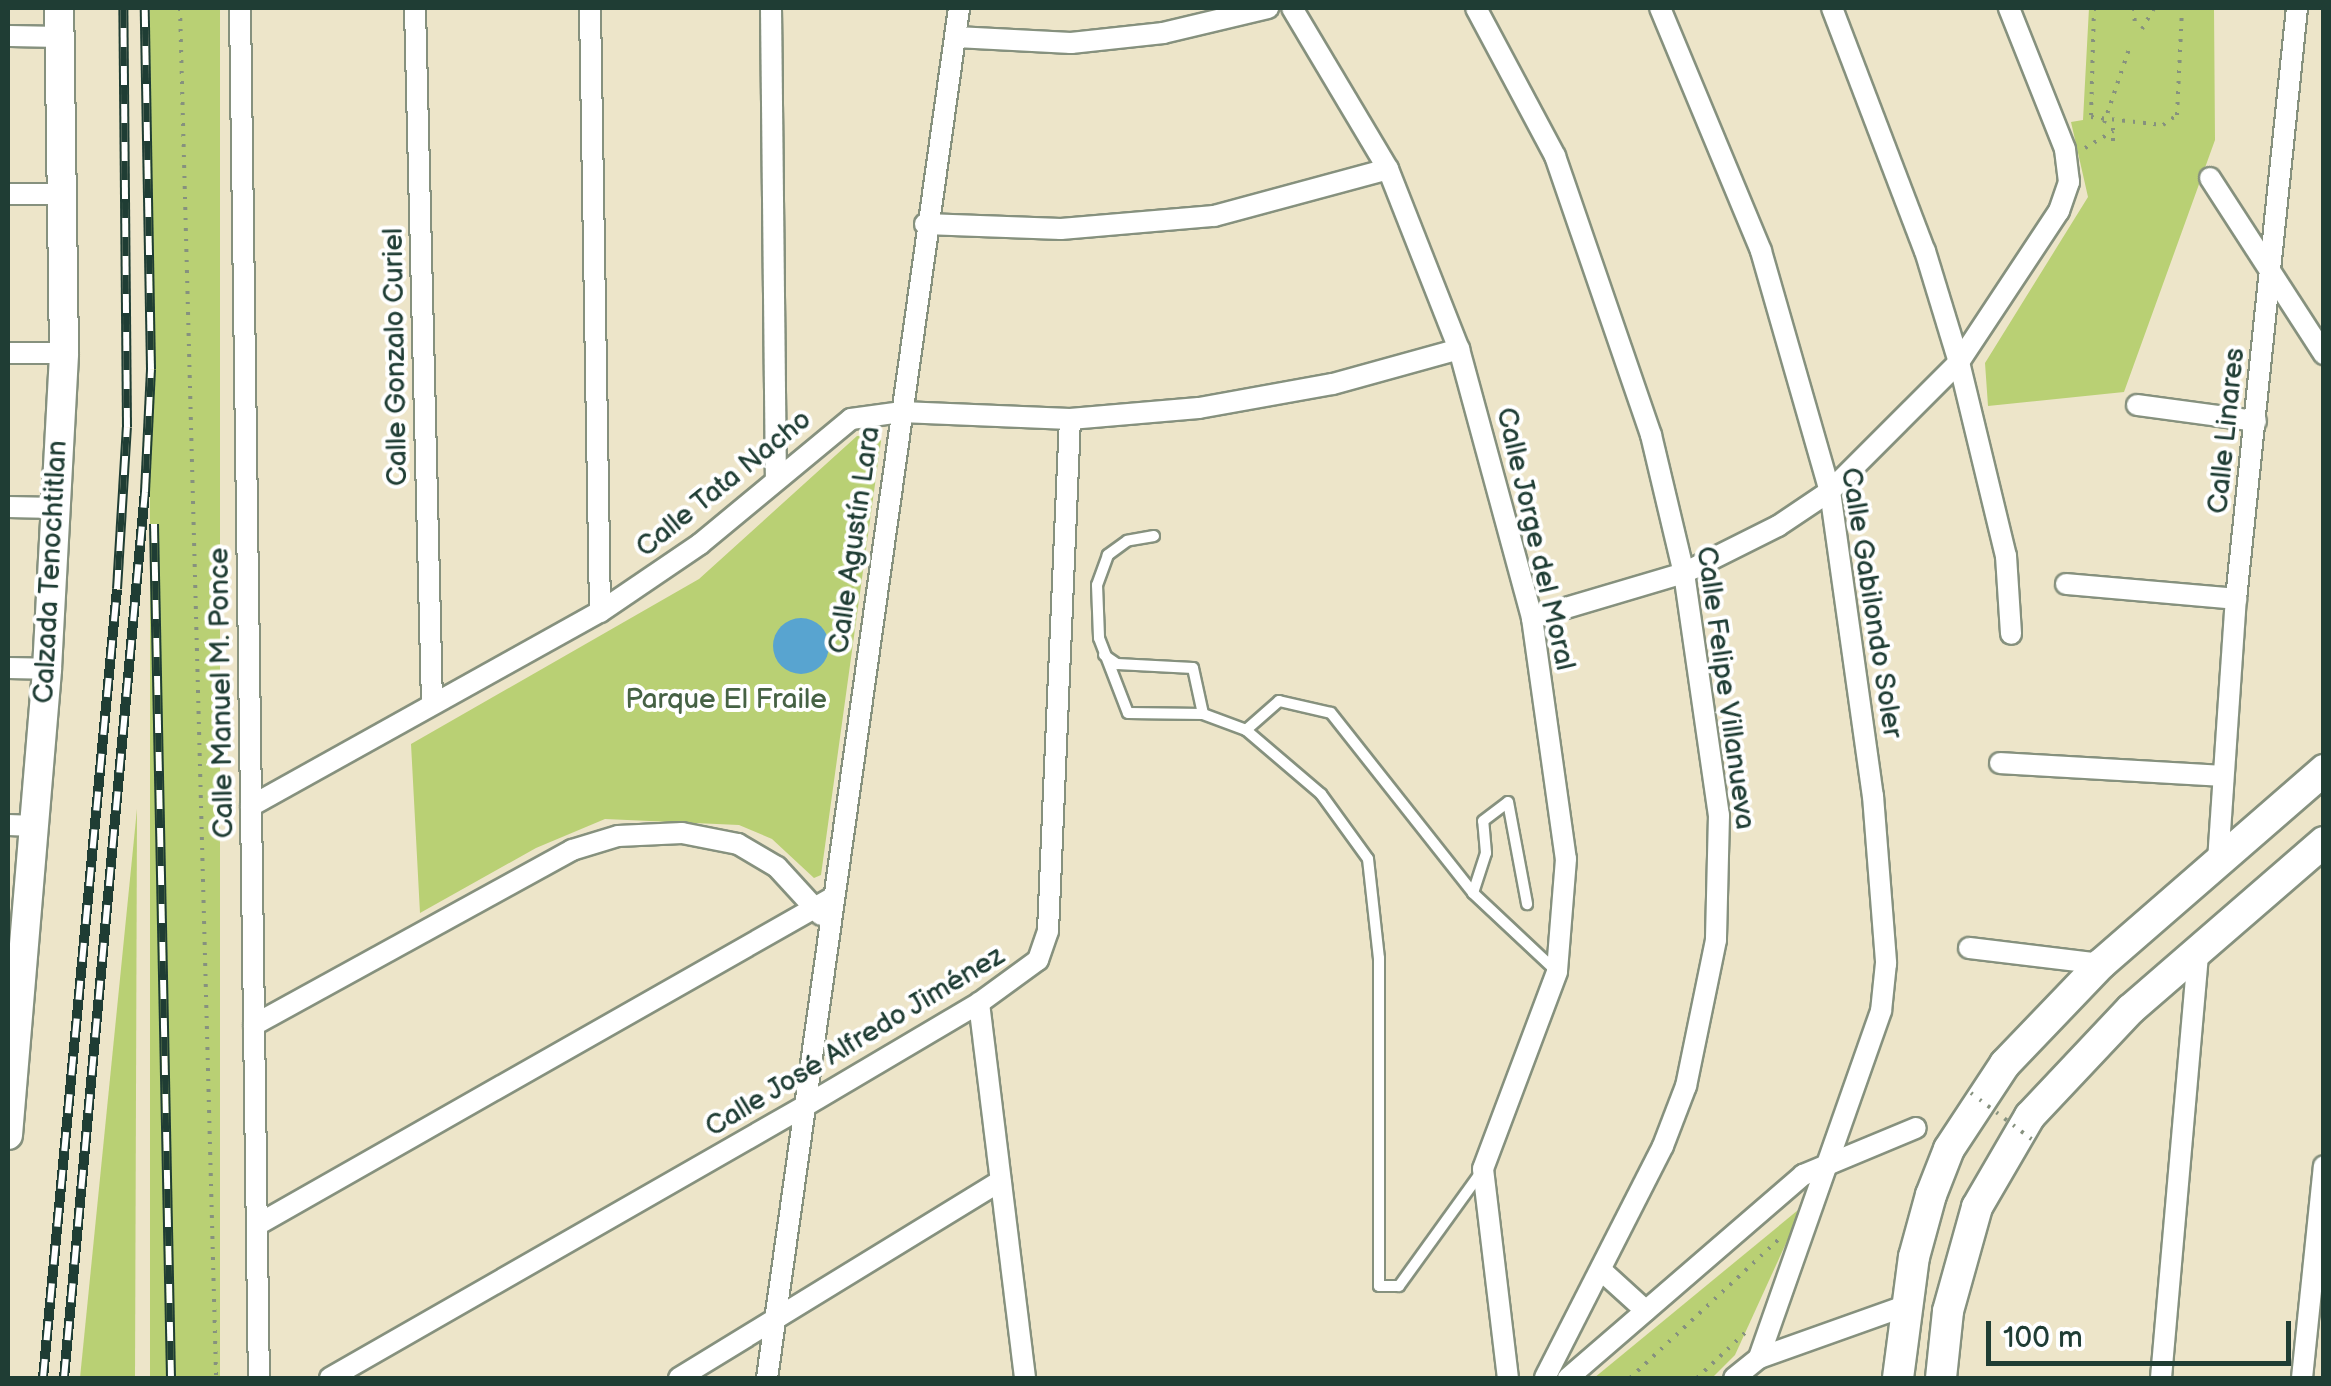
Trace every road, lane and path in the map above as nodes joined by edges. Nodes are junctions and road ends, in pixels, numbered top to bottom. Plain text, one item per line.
1 (59, 8) edge
2 (180, 8) edge
3 (240, 8) edge
4 (415, 8) edge
5 (590, 8) edge
6 (772, 8) edge
7 (959, 8) edge
8 (1268, 8) edge
9 (1292, 8) edge
10 (1476, 8) edge
11 (1660, 8) edge
12 (1832, 8) edge
13 (2009, 8) edge
14 (2094, 8) edge
15 (2134, 8) edge
16 (2154, 8) edge
17 (2182, 8) edge
18 (2296, 8) edge
19 (2135, 28) dead end
20 (2142, 29) dead end
21 (8, 36) edge
22 (62, 37) junction
23 (956, 37) junction
24 (2130, 46) dead end
25 (2104, 124) junction
26 (2113, 124) junction
27 (2113, 131) junction
28 (2089, 147) dead end
29 (2114, 148) dead end
30 (1388, 169) junction
31 (2210, 178) dead end
32 (8, 194) edge
33 (61, 194) junction
34 (925, 224) junction
35 (2273, 272) junction
36 (1459, 349) junction
37 (8, 352) edge
38 (64, 353) junction
39 (2324, 354) edge
40 (1959, 362) junction
41 (2137, 404) dead end
42 (901, 412) junction
43 (1070, 419) junction
44 (2256, 421) junction
45 (776, 477) junction
46 (1830, 491) junction
47 (8, 507) edge
48 (55, 508) junction
49 (1154, 536) dead end
50 (1684, 573) junction
51 (2066, 584) dead end
52 (2236, 599) junction
53 (600, 612) junction
54 (1532, 618) junction
55 (2012, 634) dead end
56 (1104, 655) junction
57 (8, 668) edge
58 (46, 669) junction
59 (432, 704) junction
60 (1203, 714) junction
61 (1246, 730) junction
62 (2000, 764) dead end
63 (2324, 770) edge
64 (2223, 776) junction
65 (251, 806) junction
66 (21, 825) edge
67 (2324, 842) edge
68 (2218, 861) junction
69 (1473, 893) junction
70 (823, 902) junction
71 (1527, 904) dead end
72 (1969, 948) dead end
73 (2198, 953) junction
74 (2102, 964) junction
75 (1557, 972) junction
76 (13, 986) edge
77 (979, 1003) junction
78 (254, 1025) junction
79 (1971, 1093) dead end
80 (805, 1106) junction
81 (1916, 1128) dead end
82 (8, 1136) edge
83 (2034, 1142) dead end
84 (1824, 1163) junction
85 (2324, 1166) edge
86 (1483, 1169) junction
87 (1001, 1182) junction
88 (1808, 1213) junction
89 (257, 1225) junction
90 (1602, 1271) junction
91 (1778, 1301) junction
92 (1906, 1306) junction
93 (1646, 1311) junction
94 (775, 1324) junction
95 (1759, 1358) junction
96 (1023, 1377) edge
97 (216, 1378) edge
98 (259, 1378) edge
99 (330, 1378) edge
100 (678, 1378) edge
101 (767, 1378) edge
102 (1508, 1378) edge
103 (1546, 1378) edge
104 (1568, 1378) edge
105 (1630, 1378) edge
106 (1697, 1378) edge
107 (1734, 1378) edge
108 (1898, 1378) edge
109 (1941, 1378) edge
110 (2161, 1378) edge
111 (2302, 1378) edge

1 - 22 street, Calzada Tenochtitlan
2 - 97 path
3 - 65 street, Calle Manuel M. Ponce
4 - 59 street, Calle Gonzalo Curiel
5 - 53 street
6 - 45 street
7 - 23 street, Calle Agustín Lara
8 - 23 street
9 - 30 street, Calle Jorge del Moral
10 - 50 street, Calle Felipe Villanueva
11 - 46 street, Calle Gabilondo Soler
12 - 40 street
13 - 40 street
14 - 25 path
15 - 19 path
16 - 20 path
17 - 26 path
18 - 35 street, Calle Linares
21 - 22 street
22 - 33 street, Calzada Tenochtitlan
23 - 34 street, Calle Agustín Lara
24 - 25 path
25 - 26 path
26 - 27 path
27 - 28 path
27 - 29 path
30 - 34 street
30 - 36 street, Calle Jorge del Moral
31 - 35 street
32 - 33 street
33 - 38 street, Calzada Tenochtitlan
34 - 42 street, Calle Agustín Lara
35 - 39 street
35 - 44 street, Calle Linares
36 - 43 street, Calle Tata Nacho
36 - 54 street, Calle Jorge del Moral
37 - 38 street
38 - 48 street, Calzada Tenochtitlan
40 - 46 street
40 - 55 street
41 - 44 street
42 - 43 street, Calle Tata Nacho
42 - 45 street, Calle Tata Nacho
42 - 70 street, Calle Agustín Lara
43 - 77 street, Calle José Alfredo Jiménez
44 - 52 street, Calle Linares
45 - 53 street, Calle Tata Nacho
46 - 50 street
46 - 84 street, Calle Gabilondo Soler
47 - 48 street
48 - 58 street, Calzada Tenochtitlan
49 - 56 lane
50 - 54 street
50 - 90 street, Calle Felipe Villanueva
51 - 52 street
52 - 64 street, Calle Linares
53 - 59 street, Calle Tata Nacho
54 - 75 street, Calle Jorge del Moral
56 - 60 lane
56 - 60 lane
57 - 58 street
58 - 66 street, Calzada Tenochtitlan
59 - 65 street, Calle Tata Nacho
60 - 61 lane
61 - 69 lane
61 - 86 lane
62 - 64 street
63 - 68 main road
64 - 68 street, Calle Linares
65 - 78 street, Calle Manuel M. Ponce
66 - 76 street, Calzada Tenochtitlan
67 - 73 main road
68 - 74 main road
69 - 71 lane
69 - 75 lane
70 - 78 street
70 - 80 street
70 - 89 street
72 - 74 street
73 - 109 main road
73 - 110 street
74 - 92 main road
75 - 86 street, Calle Jorge del Moral
76 - 82 street, Calzada Tenochtitlan
77 - 80 street, Calle José Alfredo Jiménez
77 - 87 street
78 - 89 street, Calle Manuel M. Ponce
79 - 83 path, bridge
80 - 94 street
80 - 99 street, Calle José Alfredo Jiménez
81 - 84 street
84 - 88 street, Calle Gabilondo Soler
84 - 93 street
85 - 111 street
86 - 102 street
87 - 94 street
87 - 96 street
88 - 91 street, Calle Gabilondo Soler
88 - 105 path
89 - 98 street, Calle Manuel M. Ponce
90 - 93 street
90 - 103 street, Calle Felipe Villanueva
91 - 95 street, Calle Gabilondo Soler
91 - 106 path
92 - 95 street
92 - 108 main road
93 - 104 street
94 - 100 street
94 - 101 street
95 - 107 street

